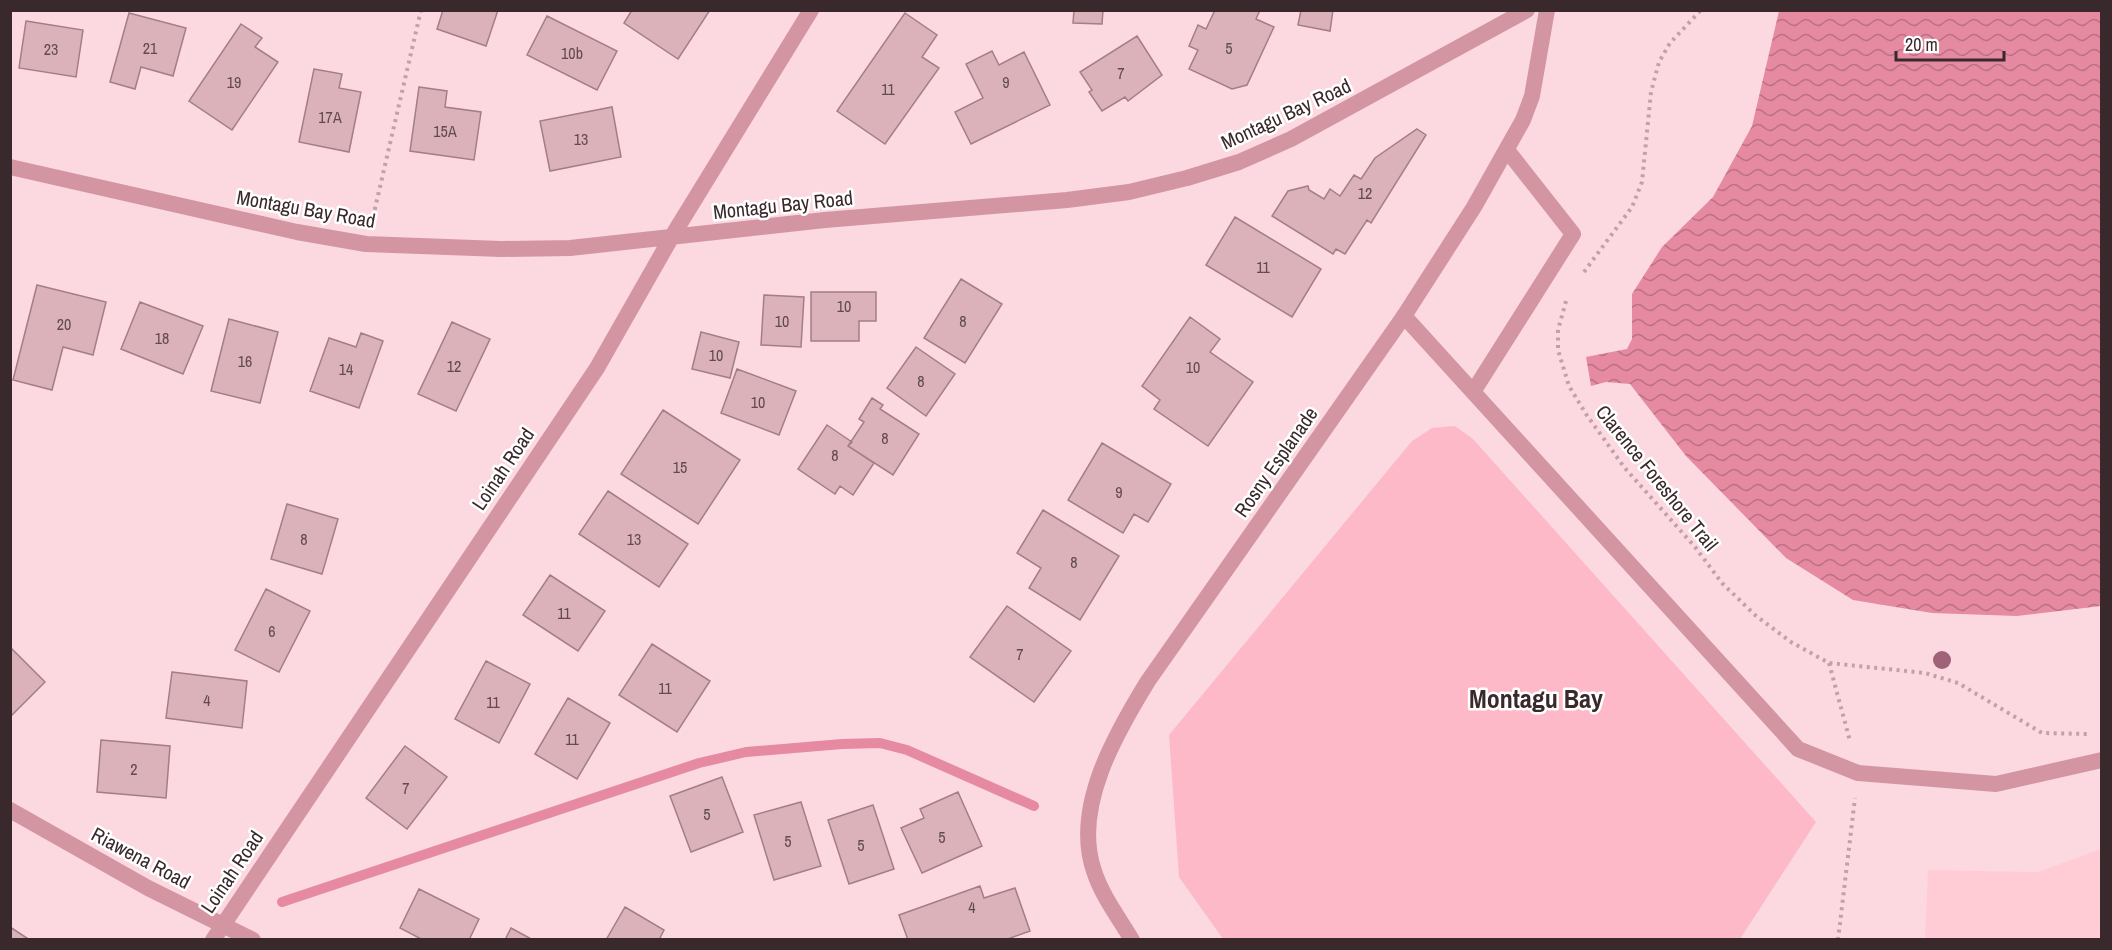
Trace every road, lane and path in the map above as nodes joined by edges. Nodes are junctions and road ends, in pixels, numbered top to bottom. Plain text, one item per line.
1 (422, 10) edge
2 (810, 10) edge
3 (1527, 10) edge
4 (1548, 10) edge
5 (1701, 10) edge
6 (1507, 150) junction
7 (10, 167) edge
8 (671, 238) junction
9 (366, 244) junction
10 (1582, 274) dead end
11 (1569, 291) dead end
12 (1404, 316) junction
13 (1473, 392) junction
14 (2090, 734) dead end
15 (2102, 760) edge
16 (10, 810) edge
17 (222, 924) junction
18 (213, 939) edge
19 (253, 939) edge
20 (1132, 939) edge

1 - 9 path
2 - 8 street, Loinah Road
3 - 8 street, Montagu Bay Road
4 - 6 street, Rosny Esplanade
5 - 10 path
6 - 12 street, Rosny Esplanade
6 - 13 street
7 - 9 street, Montagu Bay Road
8 - 9 street, Montagu Bay Road
8 - 17 street, Loinah Road
11 - 14 path, Clarence Foreshore Trail
12 - 13 street
12 - 20 street, Rosny Esplanade
13 - 15 street
16 - 17 street, Riawena Road
17 - 18 street, Loinah Road
17 - 19 street, Riawena Road

